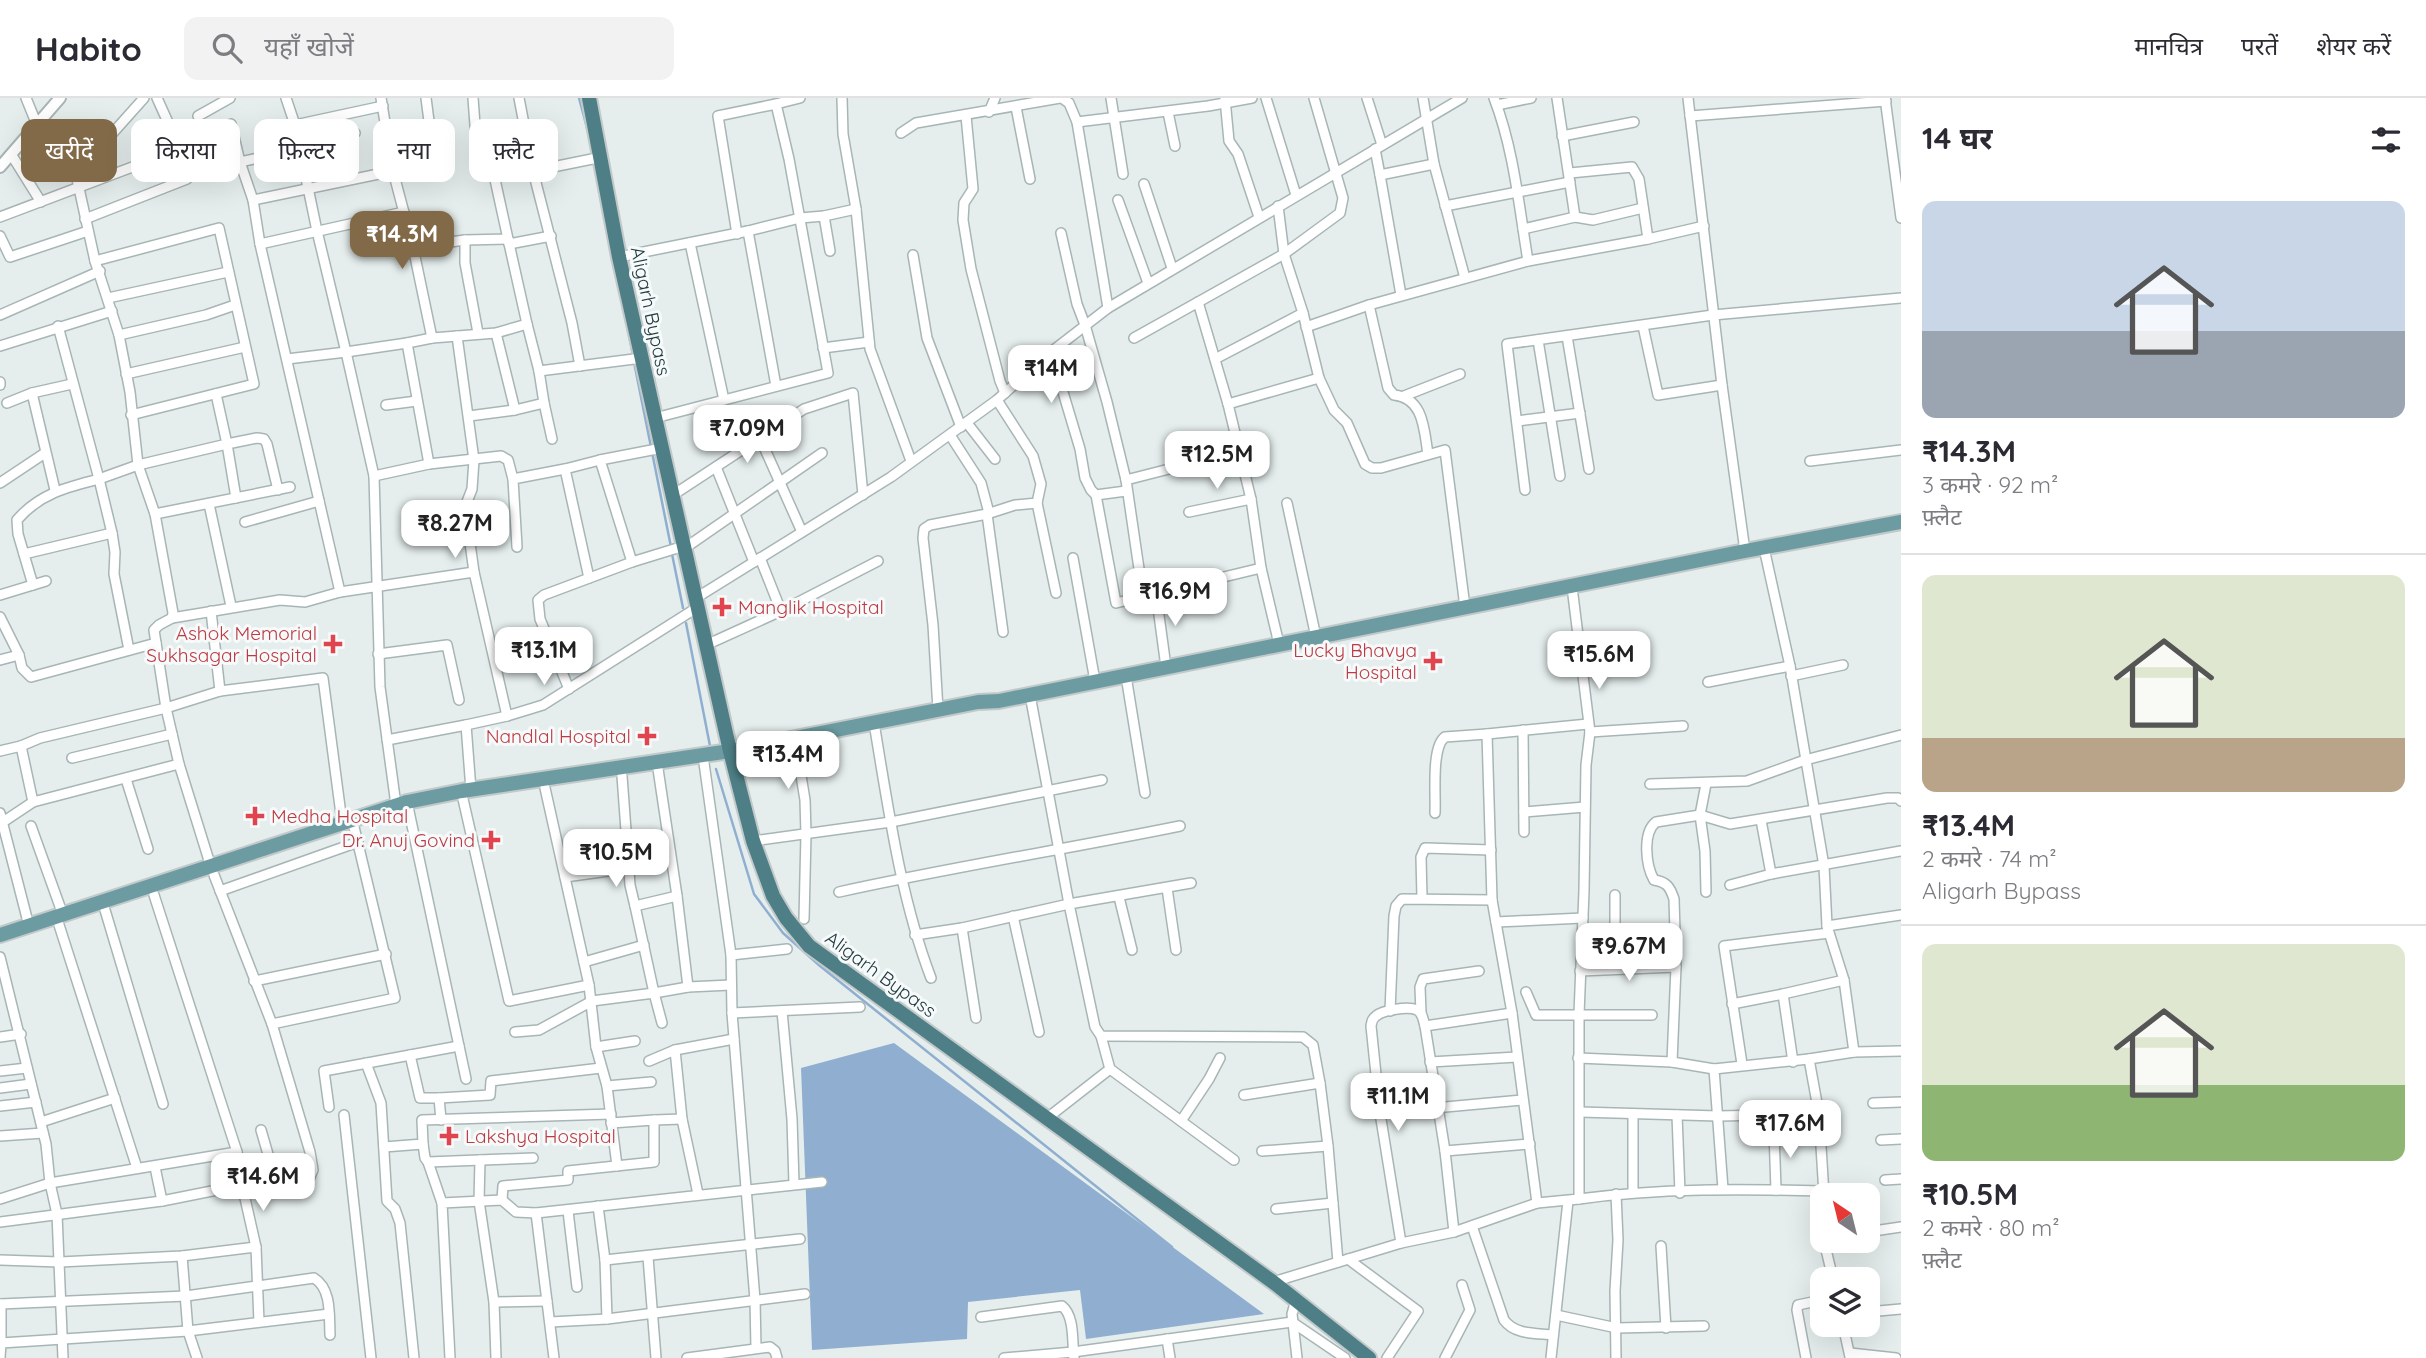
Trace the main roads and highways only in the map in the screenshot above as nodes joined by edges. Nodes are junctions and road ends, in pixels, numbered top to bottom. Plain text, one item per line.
1 (589, 98) edge
2 (1901, 522) edge
3 (999, 701) junction
4 (731, 754) junction
5 (526, 786) junction
6 (212, 871) junction
7 (97, 909) junction
8 (61, 920) junction
9 (0, 935) edge
10 (0, 943) edge
11 (1369, 1358) edge

1 - 4 highway, Aligarh Bypass
2 - 3 main road
3 - 4 main road
3 - 4 main road
4 - 5 main road
4 - 5 main road
4 - 11 highway, Aligarh Bypass
5 - 6 main road
6 - 7 main road
6 - 7 main road
7 - 8 main road
8 - 9 main road
8 - 10 main road

